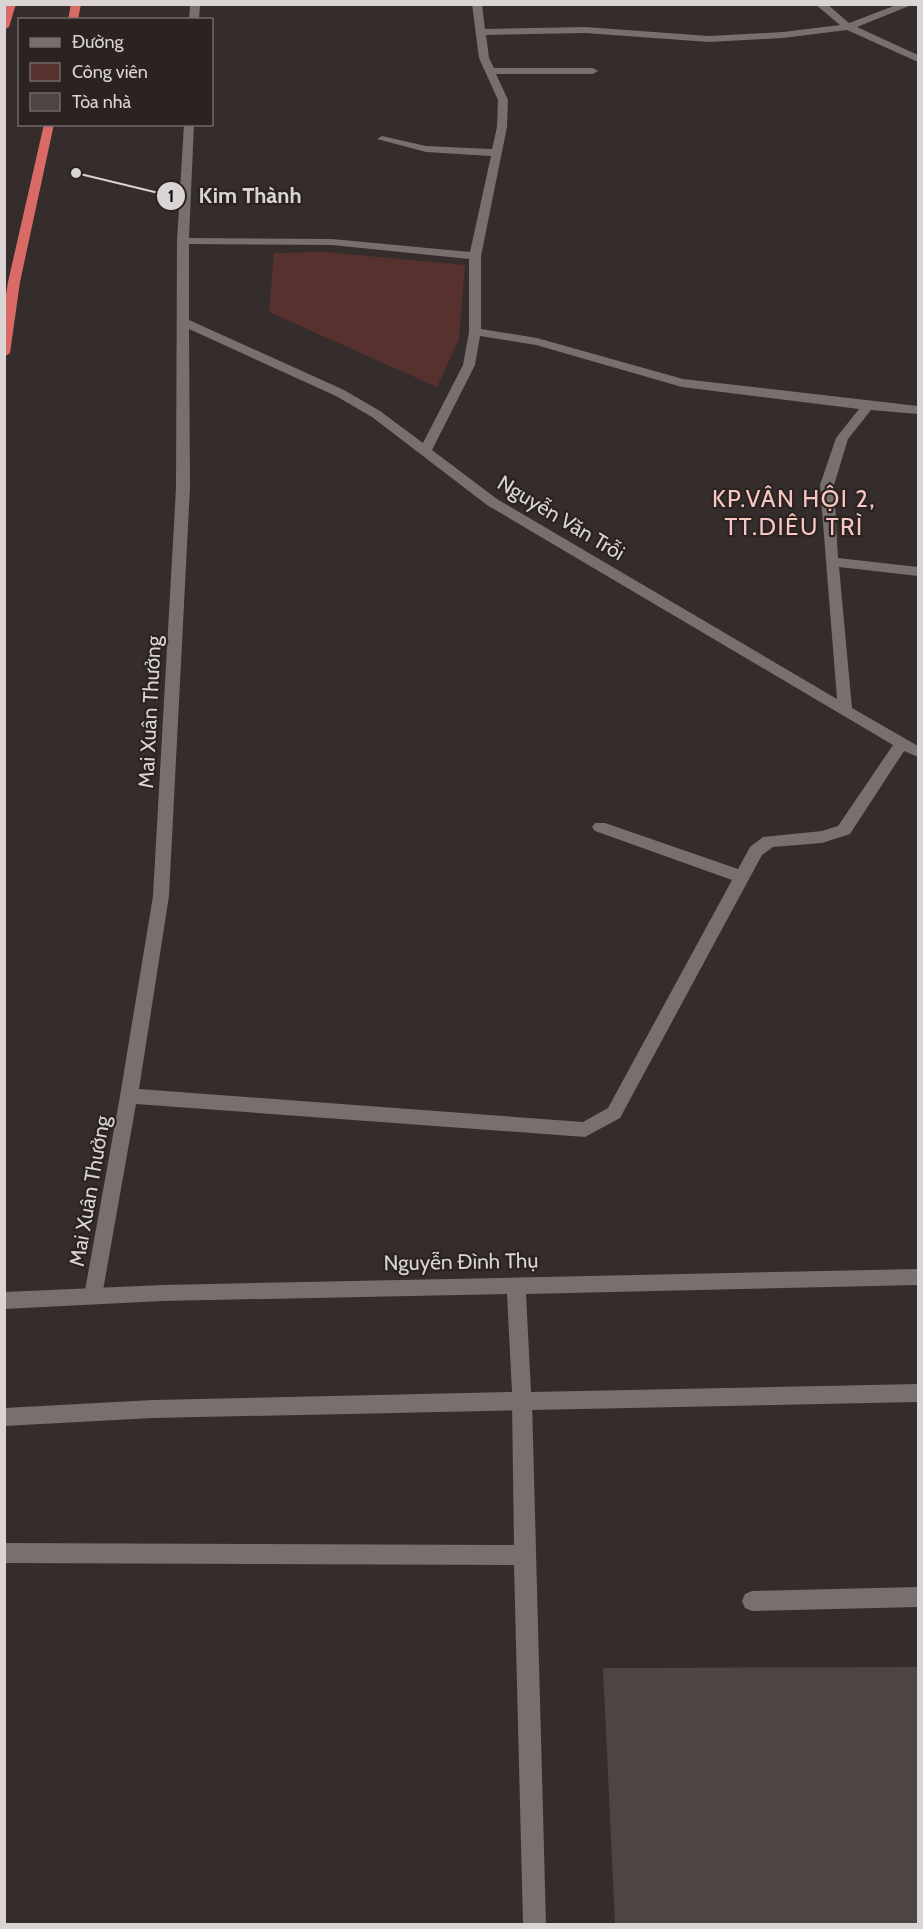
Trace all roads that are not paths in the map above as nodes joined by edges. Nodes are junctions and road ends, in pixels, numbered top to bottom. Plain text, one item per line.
1 (11, 4) edge
2 (477, 4) edge
3 (820, 4) edge
4 (909, 4) edge
5 (4, 27) edge
6 (848, 27) junction
7 (480, 32) junction
8 (918, 58) edge
9 (491, 71) junction
10 (593, 71) dead end
11 (49, 126) edge
12 (189, 126) edge
13 (382, 139) dead end
14 (497, 153) junction
15 (183, 241) junction
16 (475, 256) junction
17 (183, 322) junction
18 (476, 332) junction
19 (4, 353) edge
20 (868, 406) junction
21 (918, 410) edge
22 (425, 452) junction
23 (832, 562) junction
24 (918, 571) edge
25 (845, 711) junction
26 (902, 743) junction
27 (918, 752) edge
28 (600, 828) dead end
29 (742, 877) junction
30 (129, 1096) junction
31 (918, 1277) edge
32 (516, 1285) junction
33 (93, 1296) junction
34 (4, 1301) edge
35 (918, 1393) edge
36 (522, 1402) junction
37 (4, 1417) edge
38 (4, 1553) edge
39 (524, 1555) junction
40 (918, 1597) edge
41 (752, 1601) dead end
42 (535, 1924) edge

1 - 5 highway
2 - 7 street
3 - 6 street
4 - 6 street
6 - 7 street
6 - 8 street
7 - 9 street
9 - 10 street
9 - 14 street
11 - 19 highway
12 - 15 street, Mai Xuân Thưởng
13 - 14 street
14 - 16 street
15 - 16 street
15 - 17 street, Mai Xuân Thưởng
16 - 18 street
17 - 22 street, Nguyễn Văn Trỗi
17 - 30 street, Mai Xuân Thưởng
18 - 20 street
18 - 22 street
20 - 21 street
20 - 23 street
22 - 25 street, Nguyễn Văn Trỗi
23 - 24 street
23 - 25 street
25 - 26 street, Nguyễn Văn Trỗi
26 - 27 street, Nguyễn Văn Trỗi
26 - 29 street
28 - 29 street
29 - 30 street
30 - 33 street, Mai Xuân Thưởng
31 - 32 street, Nguyễn Đình Thụ
32 - 33 street, Nguyễn Đình Thụ
32 - 36 street
33 - 34 street, Nguyễn Đình Thụ
35 - 36 street
36 - 37 street
36 - 39 street
38 - 39 street
39 - 42 street
40 - 41 street

